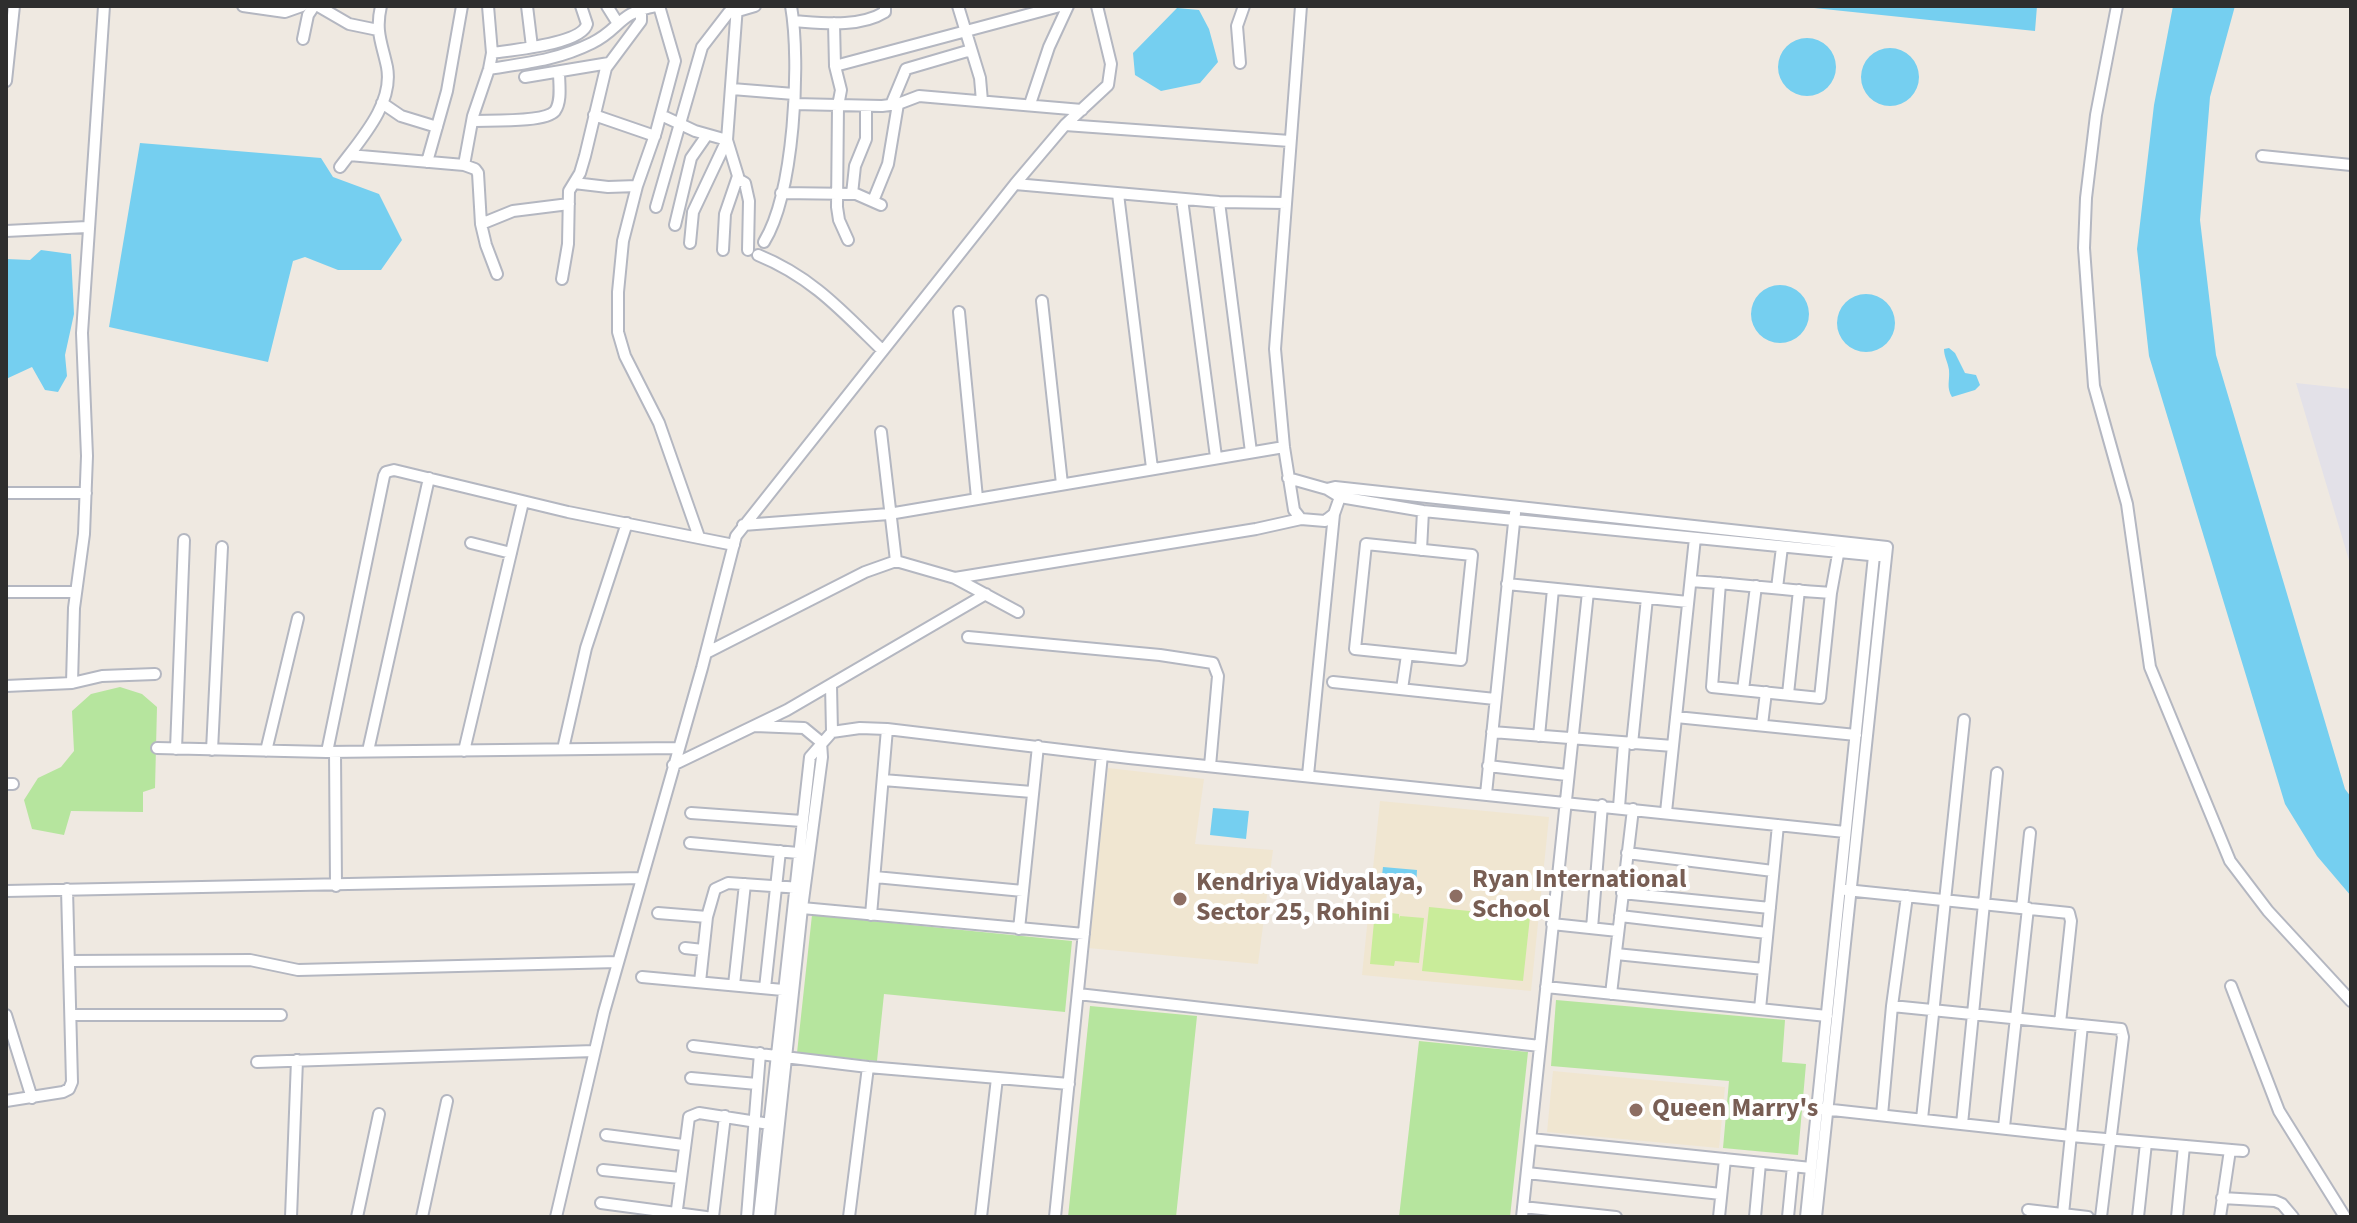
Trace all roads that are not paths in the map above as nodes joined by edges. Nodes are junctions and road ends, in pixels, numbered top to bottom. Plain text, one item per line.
1 (14, 6) edge
2 (104, 6) edge
3 (310, 6) edge
4 (381, 6) edge
5 (462, 6) edge
6 (488, 6) edge
7 (527, 6) edge
8 (581, 6) edge
9 (607, 6) edge
10 (658, 6) edge
11 (755, 6) edge
12 (791, 6) edge
13 (885, 6) edge
14 (958, 6) edge
15 (1060, 6) edge
16 (1068, 6) edge
17 (1097, 6) edge
18 (1244, 6) edge
19 (1301, 6) edge
20 (2117, 6) edge
21 (249, 7) edge
22 (738, 8) edge
23 (641, 9) junction
24 (1035, 9) edge
25 (793, 21) junction
26 (617, 22) junction
27 (834, 23) junction
28 (9, 27) edge
29 (378, 30) junction
30 (966, 32) junction
31 (303, 39) dead end
32 (532, 47) junction
33 (971, 50) junction
34 (492, 53) junction
35 (609, 63) junction
36 (1240, 63) dead end
37 (835, 66) junction
38 (489, 69) junction
39 (559, 72) junction
40 (525, 77) dead end
41 (6, 81) edge
42 (732, 89) junction
43 (794, 99) junction
44 (982, 101) junction
45 (382, 103) junction
46 (894, 104) junction
47 (1030, 104) junction
48 (838, 106) junction
49 (866, 107) junction
50 (1082, 110) junction
51 (594, 115) junction
52 (661, 115) junction
53 (472, 121) junction
54 (679, 125) junction
55 (1065, 125) junction
56 (437, 127) junction
57 (707, 135) junction
58 (655, 136) junction
59 (727, 140) junction
60 (1290, 141) junction
61 (349, 155) junction
62 (2262, 156) dead end
63 (427, 162) junction
64 (464, 165) junction
65 (2351, 165) edge
66 (340, 167) dead end
67 (738, 179) junction
68 (574, 183) junction
69 (1015, 184) junction
70 (637, 186) junction
71 (781, 193) junction
72 (837, 194) junction
73 (852, 194) junction
74 (1118, 194) junction
75 (1182, 199) junction
76 (1219, 202) junction
77 (1286, 203) junction
78 (569, 204) junction
79 (656, 207) dead end
80 (481, 224) junction
81 (675, 225) dead end
82 (87, 227) junction
83 (6, 231) edge
84 (848, 240) dead end
85 (764, 242) dead end
86 (690, 243) dead end
87 (723, 250) dead end
88 (497, 274) dead end
89 (562, 279) dead end
90 (1042, 301) dead end
91 (959, 312) dead end
92 (882, 350) junction
93 (881, 432) dead end
94 (1284, 447) junction
95 (1251, 452) junction
96 (1216, 457) junction
97 (1152, 468) junction
98 (429, 478) junction
99 (1288, 478) junction
100 (1062, 484) junction
101 (1327, 489) junction
102 (6, 493) edge
103 (86, 493) junction
104 (1340, 497) junction
105 (977, 498) junction
106 (523, 502) junction
107 (1516, 508) junction
108 (1423, 511) junction
109 (889, 514) junction
110 (1334, 514) junction
111 (1301, 519) junction
112 (1514, 520) junction
113 (627, 523) junction
114 (743, 525) junction
115 (699, 537) junction
116 (1695, 538) junction
117 (184, 540) dead end
118 (471, 543) dead end
119 (734, 545) junction
120 (222, 547) dead end
121 (1782, 547) junction
122 (1839, 548) junction
123 (1421, 550) junction
124 (511, 553) junction
125 (1878, 553) junction
126 (896, 561) junction
127 (955, 578) junction
128 (1691, 581) junction
129 (1720, 583) junction
130 (1507, 584) junction
131 (1756, 586) junction
132 (1777, 588) junction
133 (1553, 589) junction
134 (1799, 590) junction
135 (6, 592) edge
136 (75, 592) junction
137 (1588, 592) junction
138 (1831, 593) junction
139 (986, 594) junction
140 (1647, 598) junction
141 (1688, 602) junction
142 (1018, 612) dead end
143 (298, 618) dead end
144 (968, 637) dead end
145 (706, 653) junction
146 (1407, 655) junction
147 (155, 674) dead end
148 (1333, 682) dead end
149 (72, 683) junction
150 (831, 685) junction
151 (6, 686) edge
152 (1402, 689) junction
153 (1743, 690) junction
154 (1766, 692) junction
155 (1788, 694) junction
156 (1495, 699) junction
157 (1676, 717) junction
158 (1964, 720) dead end
159 (1762, 725) junction
160 (755, 726) junction
161 (887, 729) junction
162 (832, 732) junction
163 (1492, 732) junction
164 (1856, 735) junction
165 (1539, 736) junction
166 (1571, 739) junction
167 (821, 742) junction
168 (1628, 744) junction
169 (1038, 746) junction
170 (1673, 746) junction
171 (157, 748) dead end
172 (678, 748) junction
173 (176, 749) junction
174 (563, 749) junction
175 (212, 750) junction
176 (266, 751) junction
177 (368, 751) junction
178 (464, 751) junction
179 (331, 752) junction
180 (1102, 755) junction
181 (673, 765) junction
182 (1210, 766) junction
183 (1488, 766) junction
184 (1997, 773) dead end
185 (1308, 775) junction
186 (1567, 775) junction
187 (883, 780) junction
188 (1032, 792) junction
189 (1486, 794) junction
190 (1564, 802) junction
191 (1602, 805) junction
192 (1619, 807) junction
193 (1633, 809) junction
194 (1666, 812) junction
195 (691, 813) dead end
196 (802, 821) junction
197 (1778, 825) junction
198 (1845, 832) junction
199 (2030, 833) dead end
200 (690, 843) dead end
201 (780, 851) junction
202 (798, 853) junction
203 (1627, 853) junction
204 (1773, 871) junction
205 (875, 877) junction
206 (642, 878) junction
207 (745, 884) junction
208 (336, 886) junction
209 (776, 886) junction
210 (799, 888) junction
211 (67, 889) junction
212 (1845, 890) junction
213 (6, 891) edge
214 (1023, 891) junction
215 (1622, 893) junction
216 (1907, 896) junction
217 (1945, 900) junction
218 (1984, 904) junction
219 (802, 908) junction
220 (1770, 908) junction
221 (2025, 908) junction
222 (658, 913) dead end
223 (871, 915) junction
224 (1620, 916) junction
225 (707, 917) junction
226 (1552, 924) junction
227 (1592, 928) junction
228 (1019, 929) junction
229 (1618, 931) junction
230 (1767, 933) junction
231 (1084, 934) junction
232 (685, 948) dead end
233 (703, 950) junction
234 (1616, 954) junction
235 (70, 961) junction
236 (618, 962) junction
237 (1764, 969) junction
238 (642, 977) dead end
239 (700, 982) junction
240 (734, 985) junction
241 (2231, 986) dead end
242 (1546, 987) junction
243 (765, 988) junction
244 (783, 990) junction
245 (1078, 994) junction
246 (1611, 994) junction
247 (2351, 1001) edge
248 (1892, 1006) junction
249 (1760, 1009) junction
250 (1933, 1010) junction
251 (1973, 1014) junction
252 (6, 1015) edge
253 (71, 1015) junction
254 (281, 1015) dead end
255 (1827, 1016) junction
256 (2016, 1019) junction
257 (2060, 1023) junction
258 (2082, 1025) junction
259 (693, 1046) dead end
260 (1540, 1046) junction
261 (594, 1051) junction
262 (760, 1053) junction
263 (781, 1056) junction
264 (297, 1060) junction
265 (257, 1062) dead end
266 (868, 1067) junction
267 (691, 1078) dead end
268 (997, 1078) junction
269 (757, 1084) junction
270 (1069, 1084) junction
271 (32, 1098) junction
272 (6, 1101) edge
273 (447, 1101) dead end
274 (1823, 1109) junction
275 (379, 1114) dead end
276 (1882, 1115) junction
277 (725, 1116) junction
278 (1922, 1119) junction
279 (754, 1121) junction
280 (1962, 1124) junction
281 (774, 1125) junction
282 (2004, 1127) junction
283 (606, 1135) dead end
284 (2071, 1136) junction
285 (1531, 1139) junction
286 (2110, 1140) junction
287 (2146, 1143) junction
288 (683, 1145) junction
289 (2184, 1146) junction
290 (2230, 1150) junction
291 (2243, 1151) dead end
292 (1725, 1159) junction
293 (1760, 1163) junction
294 (1793, 1166) junction
295 (1811, 1168) junction
296 (603, 1170) dead end
297 (1527, 1173) junction
298 (680, 1178) junction
299 (1721, 1194) junction
300 (2222, 1198) junction
301 (601, 1203) dead end
302 (2028, 1210) dead end
303 (1523, 1212) edge
304 (1564, 1214) edge
305 (2063, 1214) junction
306 (676, 1215) edge
307 (1811, 1215) edge
308 (1600, 1216) edge
309 (291, 1217) edge
310 (357, 1217) edge
311 (422, 1217) edge
312 (556, 1217) edge
313 (706, 1217) edge
314 (713, 1217) edge
315 (747, 1217) edge
316 (759, 1217) edge
317 (769, 1217) edge
318 (849, 1217) edge
319 (981, 1217) edge
320 (1055, 1217) edge
321 (1616, 1217) edge
322 (1719, 1217) edge
323 (1755, 1217) edge
324 (1788, 1217) edge
325 (2088, 1217) edge
326 (2101, 1217) edge
327 (2138, 1217) edge
328 (2177, 1217) edge
329 (2220, 1217) edge
330 (2293, 1217) edge
331 (2345, 1217) edge

1 - 28 street
2 - 82 street
3 - 21 street
3 - 29 street
3 - 31 street
4 - 29 street
5 - 56 street
6 - 34 street
7 - 32 street
8 - 32 street
9 - 26 street
10 - 23 street
10 - 52 street
11 - 22 street
12 - 25 street
13 - 27 street
14 - 30 street
15 - 24 street
16 - 47 street
17 - 50 street
18 - 36 street
19 - 60 street
20 - 247 street
22 - 42 street
22 - 54 street
23 - 26 street
23 - 35 street
24 - 30 street
25 - 27 street
25 - 43 street
26 - 38 street
27 - 37 street
28 - 41 street
29 - 45 street
30 - 33 street
30 - 37 street
32 - 34 street
33 - 44 street
33 - 46 street
34 - 38 street
35 - 39 street
35 - 51 street
37 - 48 street
38 - 53 street
39 - 40 street
39 - 53 street
42 - 43 street
42 - 59 street
43 - 48 street
43 - 71 street
44 - 46 street
44 - 47 street
45 - 56 street
45 - 61 street
46 - 49 street
46 - 73 street
47 - 50 street
48 - 49 street
48 - 72 street
49 - 73 street
50 - 55 street
51 - 58 street
51 - 68 street
52 - 54 street
52 - 58 street
53 - 64 street
54 - 57 street
54 - 79 street
55 - 60 street
55 - 69 street
56 - 63 street
57 - 59 street
57 - 81 street
58 - 70 street
59 - 67 street
59 - 86 street
60 - 77 street
61 - 63 street
61 - 66 street
62 - 65 street
63 - 64 street
64 - 80 street
67 - 87 street
67 - 92 street
68 - 70 street
68 - 78 street
69 - 74 street
69 - 92 street
70 - 115 street
71 - 72 street
71 - 85 street
72 - 73 street
72 - 84 street
74 - 75 street
74 - 97 street
75 - 76 street
75 - 96 street
76 - 77 street
76 - 95 street
77 - 94 street
78 - 80 street
78 - 89 street
80 - 88 street
82 - 83 street
82 - 103 street
90 - 100 street
91 - 105 street
92 - 114 street
93 - 109 street
94 - 95 street
94 - 99 street
95 - 96 street
96 - 97 street
97 - 100 street
98 - 106 street
98 - 177 street
98 - 179 street
99 - 101 street
99 - 111 street
100 - 105 street
101 - 104 street
101 - 107 street
102 - 103 street
103 - 136 street
104 - 108 street
104 - 110 street
105 - 109 street
106 - 113 street
106 - 124 street
107 - 112 street
107 - 122 street
108 - 112 street
108 - 123 street
109 - 114 street
109 - 126 street
110 - 111 street
110 - 185 street
111 - 127 street
112 - 116 street
112 - 130 street
113 - 115 street
113 - 174 street
114 - 119 street
115 - 119 street
116 - 121 street
116 - 128 street
117 - 173 street
118 - 124 street
119 - 145 street
120 - 175 street
121 - 122 street
121 - 132 street
122 - 125 street
122 - 138 street
123 - 146 street
123 - 146 street
124 - 178 street
125 - 164 street
125 - 212 street
126 - 127 street
126 - 145 street
127 - 139 street
128 - 129 street
128 - 141 street
129 - 131 street
129 - 153 street
130 - 133 street
130 - 156 street
131 - 132 street
131 - 153 street
132 - 134 street
133 - 137 street
133 - 165 street
134 - 138 street
134 - 155 street
135 - 136 street
136 - 149 street
137 - 140 street
137 - 166 street
138 - 155 street
139 - 142 street
139 - 150 street
140 - 141 street
140 - 168 street
141 - 157 street
143 - 176 street
144 - 182 street
145 - 172 street
146 - 152 street
147 - 149 street
148 - 152 street
149 - 151 street
150 - 160 street
150 - 162 street
152 - 156 street
153 - 154 street
154 - 155 street
154 - 159 street
156 - 163 street
157 - 159 street
157 - 170 street
158 - 217 street
159 - 164 street
160 - 167 street
160 - 181 street
161 - 162 street
161 - 169 street
161 - 187 street
162 - 167 street
163 - 165 street
163 - 183 street
164 - 198 street
165 - 166 street
166 - 168 street
166 - 186 street
167 - 196 street
167 - 210 street
168 - 170 street
168 - 192 street
169 - 180 street
169 - 188 street
170 - 194 street
171 - 173 street
172 - 174 street
172 - 181 street
173 - 175 street
174 - 178 street
175 - 176 street
176 - 179 street
177 - 178 street
177 - 179 street
179 - 208 street
180 - 182 street
180 - 231 street
181 - 206 street
182 - 185 street
183 - 186 street
183 - 189 street
184 - 218 street
185 - 189 street
186 - 190 street
187 - 188 street
187 - 205 street
188 - 214 street
189 - 190 street
190 - 191 street
190 - 226 street
191 - 192 street
191 - 227 street
192 - 193 street
193 - 194 street
193 - 203 street
194 - 197 street
195 - 196 street
196 - 202 street
197 - 198 street
197 - 204 street
198 - 212 street
199 - 221 street
200 - 201 street
201 - 202 street
201 - 209 street
202 - 210 street
203 - 204 street
203 - 215 street
204 - 220 street
205 - 214 street
205 - 223 street
206 - 208 street
206 - 236 street
207 - 209 street
207 - 225 street
207 - 240 street
208 - 211 street
209 - 210 street
209 - 243 street
210 - 219 street
210 - 244 street
211 - 213 street
211 - 235 street
212 - 216 street
212 - 255 street
212 - 274 street
214 - 228 street
215 - 220 street
215 - 224 street
216 - 217 street
216 - 248 street
217 - 218 street
217 - 250 street
218 - 221 street
218 - 251 street
219 - 223 street
219 - 263 street
220 - 230 street
221 - 256 street
221 - 257 street
222 - 225 street
223 - 228 street
224 - 229 street
224 - 230 street
225 - 233 street
226 - 227 street
226 - 242 street
227 - 229 street
228 - 231 street
229 - 234 street
230 - 237 street
231 - 245 street
232 - 233 street
233 - 239 street
234 - 237 street
234 - 246 street
235 - 236 street
235 - 253 street
236 - 261 street
237 - 249 street
238 - 239 street
239 - 240 street
240 - 243 street
241 - 331 street
242 - 246 street
242 - 260 street
243 - 244 street
244 - 263 street
245 - 260 street
245 - 270 street
246 - 249 street
248 - 250 street
248 - 276 street
249 - 255 street
250 - 251 street
250 - 278 street
251 - 256 street
251 - 280 street
252 - 271 street
253 - 254 street
253 - 271 street
255 - 274 street
256 - 257 street
256 - 282 street
257 - 258 street
258 - 284 street
258 - 286 street
259 - 262 street
260 - 285 street
261 - 264 street
261 - 312 street
262 - 263 street
262 - 269 street
263 - 266 street
263 - 281 street
264 - 265 street
264 - 309 street
266 - 268 street
266 - 318 street
267 - 269 street
268 - 270 street
268 - 319 street
269 - 279 street
270 - 320 street
271 - 272 street
273 - 311 street
274 - 276 street
274 - 295 street
274 - 307 street
275 - 310 street
276 - 278 street
277 - 279 street
277 - 288 street
277 - 314 street
278 - 280 street
279 - 281 street
279 - 315 street
280 - 282 street
281 - 316 street
281 - 317 street
282 - 284 street
283 - 288 street
284 - 286 street
284 - 305 street
285 - 292 street
285 - 297 street
286 - 287 street
286 - 326 street
287 - 289 street
287 - 327 street
288 - 298 street
289 - 290 street
289 - 328 street
290 - 291 street
290 - 300 street
292 - 293 street
292 - 299 street
293 - 294 street
293 - 323 street
294 - 295 street
294 - 324 street
295 - 307 street
296 - 298 street
297 - 299 street
297 - 303 street
298 - 306 street
299 - 322 street
300 - 329 street
300 - 330 street
301 - 306 street
302 - 305 street
303 - 304 street
304 - 308 street
305 - 325 street
306 - 313 street
308 - 321 street

